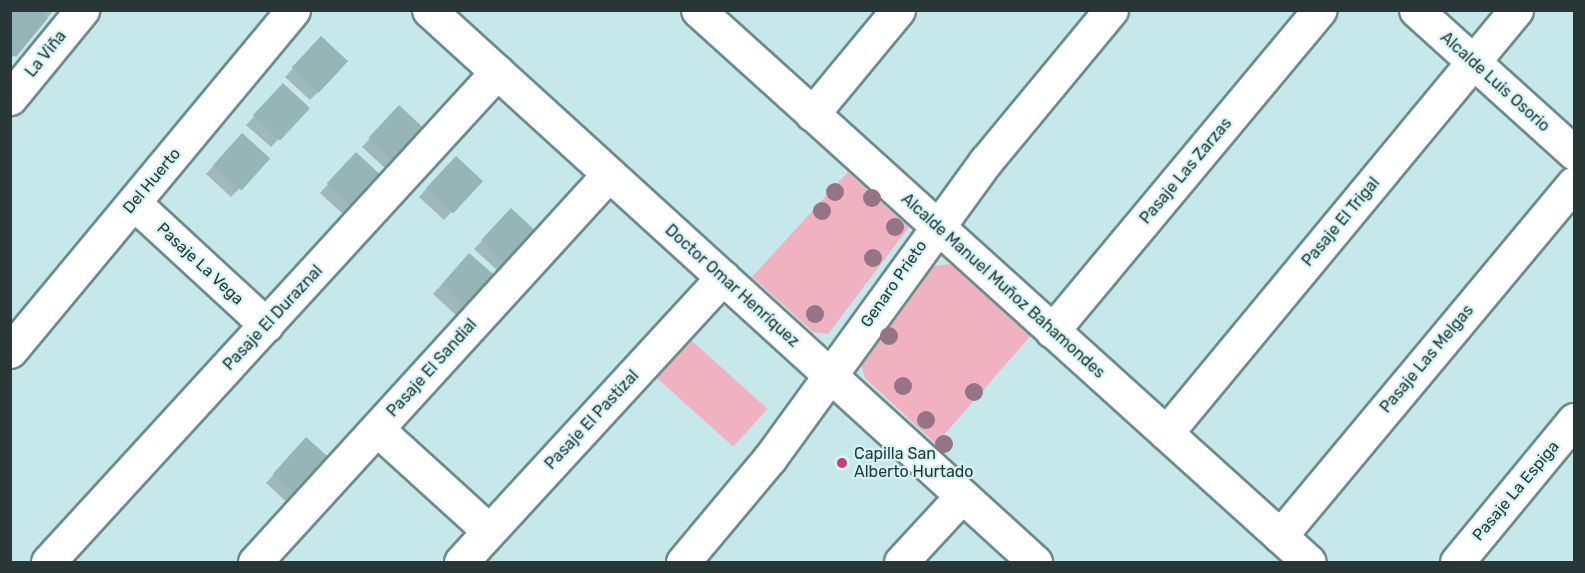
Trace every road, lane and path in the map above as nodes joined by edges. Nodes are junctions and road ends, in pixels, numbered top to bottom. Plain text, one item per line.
1 (82, 10) edge
2 (293, 10) edge
3 (429, 10) edge
4 (898, 10) edge
5 (1111, 10) edge
6 (1319, 10) edge
7 (1416, 10) edge
8 (1516, 10) edge
9 (700, 11) edge
10 (1473, 62) junction
11 (497, 72) junction
12 (10, 98) edge
13 (812, 114) junction
14 (1575, 153) edge
15 (609, 174) junction
16 (1575, 183) edge
17 (134, 203) junction
18 (936, 226) junction
19 (723, 277) junction
20 (266, 325) junction
21 (1052, 331) junction
22 (10, 351) edge
23 (830, 375) junction
24 (1575, 420) edge
25 (377, 429) junction
26 (1166, 434) junction
27 (962, 496) junction
28 (489, 531) junction
29 (1280, 536) junction
30 (48, 562) edge
31 (255, 562) edge
32 (461, 562) edge
33 (684, 562) edge
34 (901, 562) edge
35 (1035, 562) edge
36 (1309, 562) edge
37 (1457, 562) edge

1 - 12 street, La Viña
2 - 17 street, Del Huerto
3 - 11 street, Doctor Omar Henríquez
4 - 13 street
5 - 18 street, Genaro Prieto
6 - 21 street, Pasaje Las Zarzas
7 - 10 street, Alcalde Luis Osorio
8 - 10 street, Pasaje El Trigal
9 - 13 street, Alcalde Manuel Muñoz Bahamondes
10 - 14 street, Alcalde Luis Osorio
10 - 26 street, Pasaje El Trigal
11 - 15 street, Doctor Omar Henríquez
11 - 20 street, Pasaje El Duraznal
13 - 18 street, Alcalde Manuel Muñoz Bahamondes
15 - 19 street, Doctor Omar Henríquez
15 - 25 street, Pasaje El Sandial
16 - 29 street, Pasaje Las Melgas
17 - 20 street, Pasaje La Vega
17 - 22 street, Del Huerto
18 - 21 street, Alcalde Manuel Muñoz Bahamondes
18 - 23 street, Genaro Prieto
19 - 23 street, Doctor Omar Henríquez
19 - 28 street, Pasaje El Pastizal
20 - 30 street, Pasaje El Duraznal
21 - 26 street, Alcalde Manuel Muñoz Bahamondes
23 - 27 street, Doctor Omar Henríquez
23 - 33 street, Genaro Prieto
24 - 37 street, Pasaje La Espiga
25 - 28 street
25 - 31 street, Pasaje El Sandial
26 - 29 street, Alcalde Manuel Muñoz Bahamondes
27 - 34 street
27 - 35 street, Doctor Omar Henríquez
28 - 32 street, Pasaje El Pastizal
29 - 36 street, Alcalde Manuel Muñoz Bahamondes

